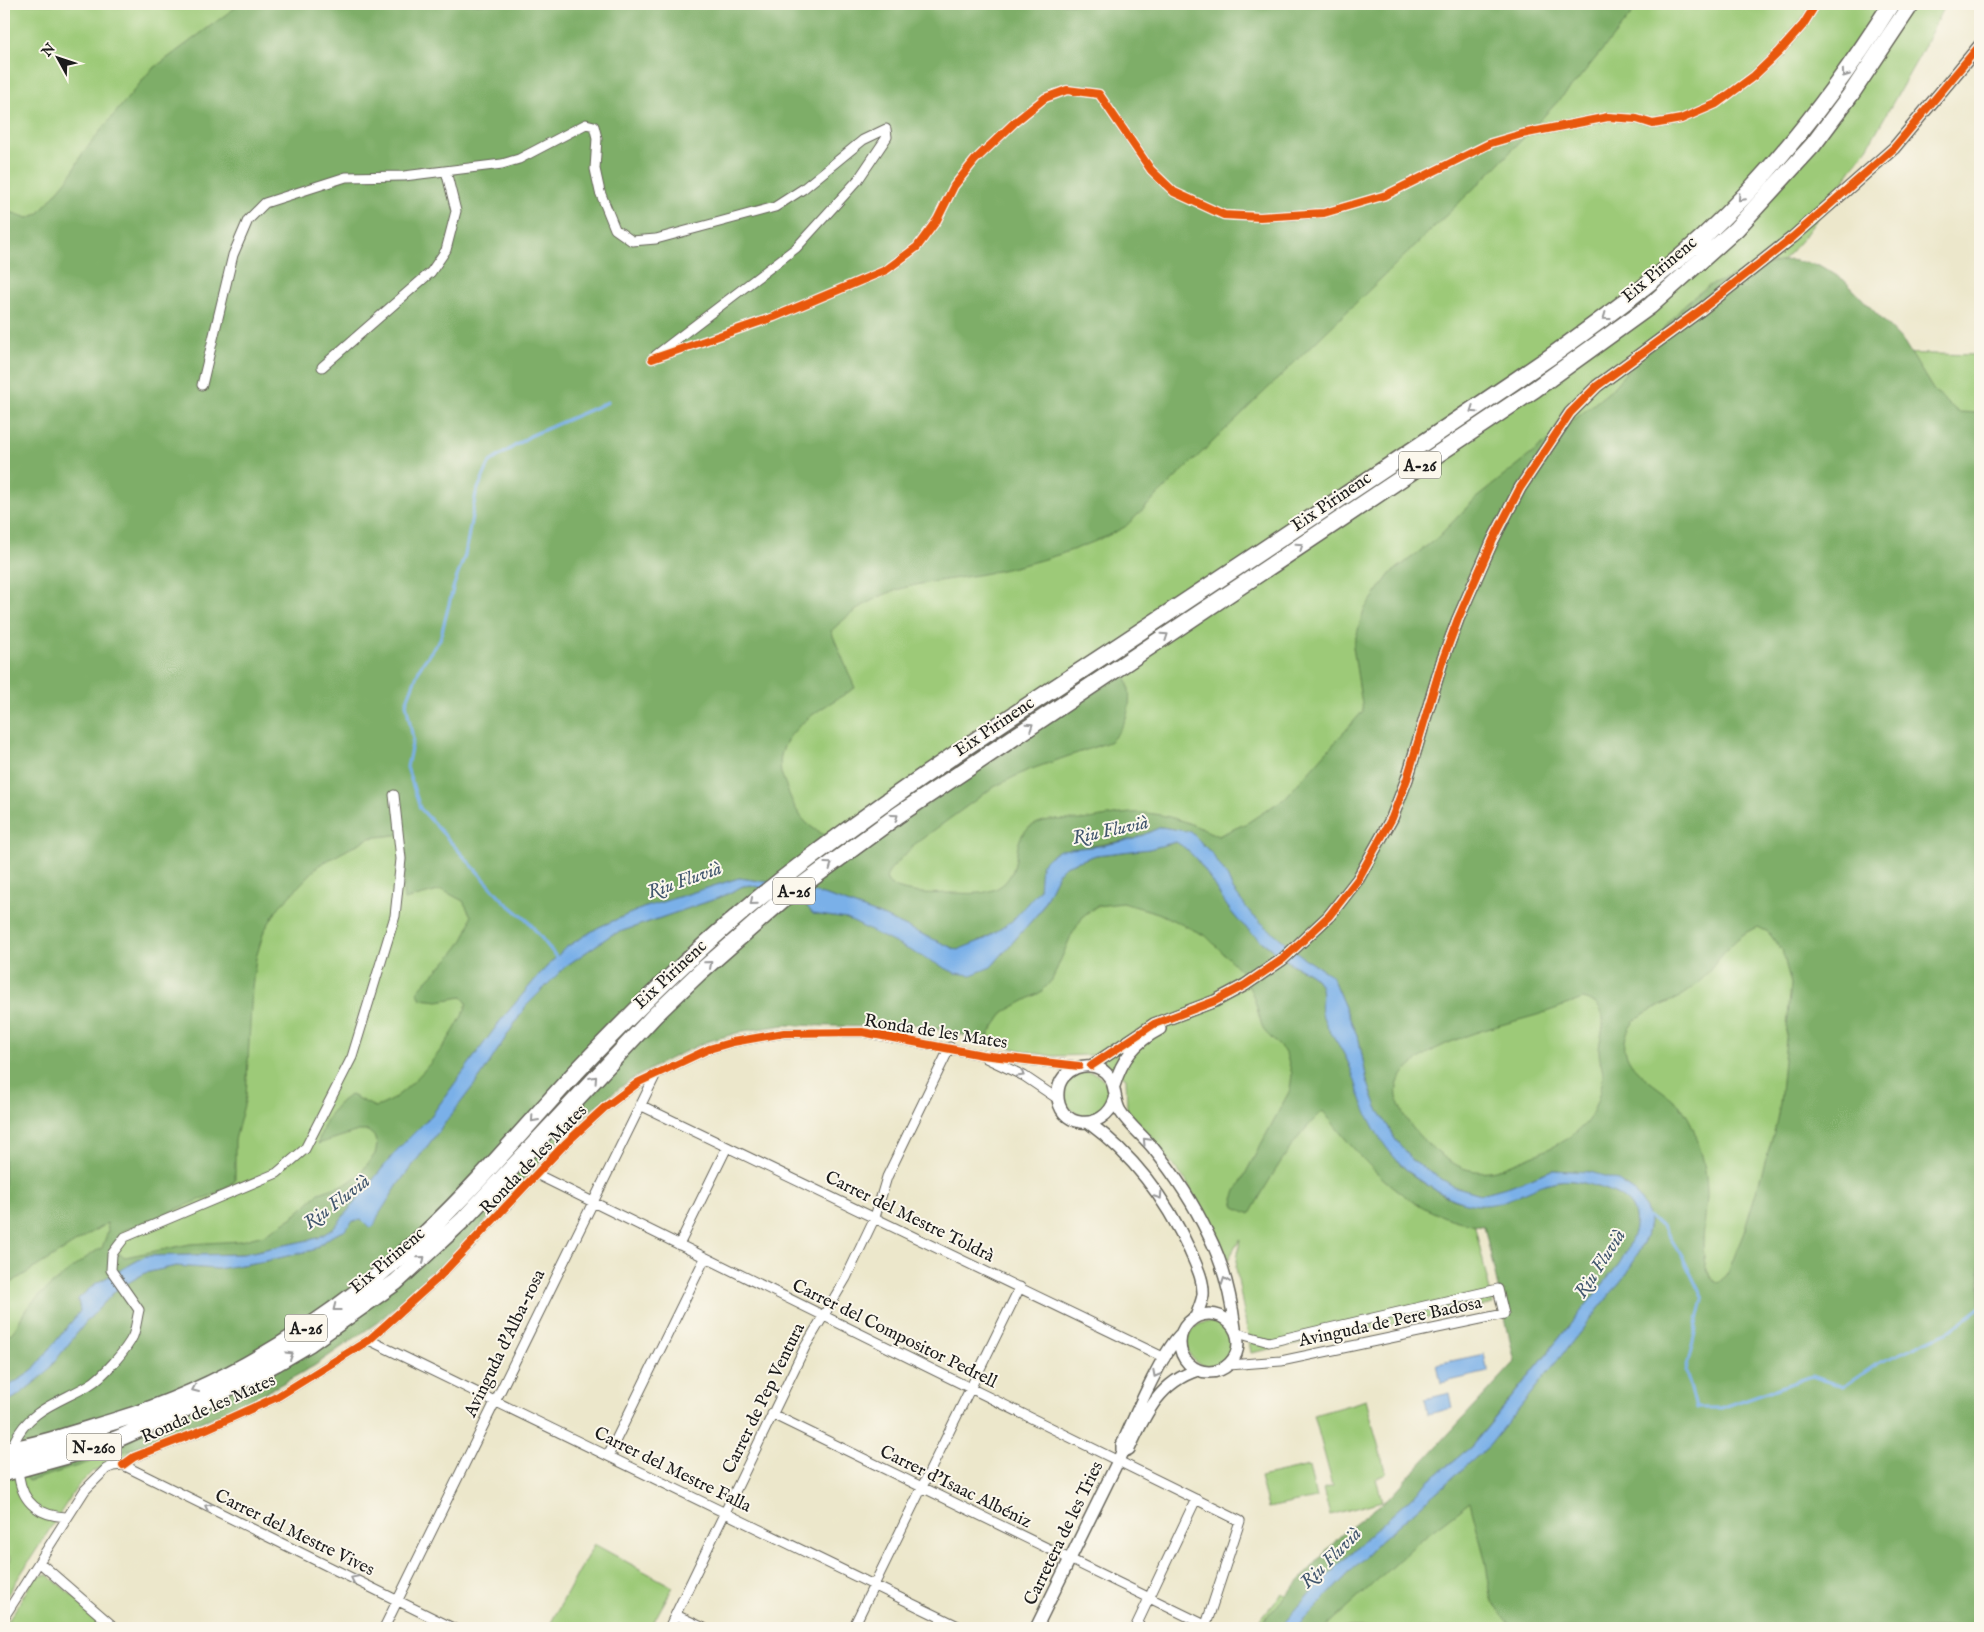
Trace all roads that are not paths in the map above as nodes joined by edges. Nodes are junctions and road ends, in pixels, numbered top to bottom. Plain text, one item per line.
1 (1816, 4) edge
2 (1884, 4) edge
3 (1891, 4) edge
4 (1911, 4) edge
5 (1866, 43) junction
6 (1980, 45) edge
7 (446, 170) junction
8 (322, 367) dead end
9 (202, 385) dead end
10 (394, 795) dead end
11 (1187, 1012) junction
12 (950, 1047) junction
13 (982, 1055) junction
14 (1085, 1066) junction
15 (656, 1074) junction
16 (1114, 1086) junction
17 (1058, 1099) junction
18 (1115, 1100) junction
19 (640, 1104) junction
20 (1090, 1123) junction
21 (728, 1147) junction
22 (536, 1174) junction
23 (592, 1202) junction
24 (875, 1218) junction
25 (679, 1245) junction
26 (705, 1258) junction
27 (1020, 1287) junction
28 (824, 1316) junction
29 (1196, 1317) junction
30 (1236, 1330) junction
31 (1182, 1333) junction
32 (369, 1340) junction
33 (1165, 1358) junction
34 (1229, 1365) junction
35 (1198, 1370) junction
36 (970, 1388) junction
37 (494, 1401) junction
38 (772, 1414) junction
39 (136, 1422) junction
40 (9, 1447) edge
41 (608, 1456) junction
42 (1120, 1457) junction
43 (4, 1461) edge
44 (122, 1465) junction
45 (12, 1475) edge
46 (922, 1487) junction
47 (1196, 1499) junction
48 (724, 1513) junction
49 (66, 1518) junction
50 (1070, 1559) junction
51 (39, 1562) junction
52 (874, 1585) junction
53 (1150, 1598) junction
54 (397, 1601) junction
55 (676, 1615) junction
56 (4, 1617) edge
57 (1206, 1627) edge
58 (115, 1628) edge
59 (384, 1628) edge
60 (453, 1628) edge
61 (669, 1628) edge
62 (704, 1628) edge
63 (853, 1628) edge
64 (962, 1628) edge
65 (1036, 1628) edge
66 (1135, 1628) edge

1 - 7 street
2 - 5 highway
3 - 5 highway, Eix Pirinenc / A-26
39 -> 4 highway, Eix Pirinenc / A-26
5 -> 39 highway, Eix Pirinenc / A-26
6 - 11 street
7 - 8 street
7 - 9 street
10 - 40 street
11 - 14 street
11 - 16 street
12 - 13 street, Ronda de les Mates
12 - 15 street, Ronda de les Mates
12 - 24 street, Carrer de Pep Ventura
13 - 14 street, Ronda de les Mates
13 -> 17 street, Ronda de les Mates
14 - 16 street
14 - 17 street
15 - 19 street, Avinguda d'Alba-rosa
15 - 22 street, Ronda de les Mates
16 - 18 street
17 - 20 street
18 - 20 street
30 -> 18 street
19 - 21 street, Carrer del Mestre Toldrà
19 - 23 street, Avinguda d'Alba-rosa
20 -> 29 street
21 - 24 street, Carrer del Mestre Toldrà
21 - 25 street
22 - 23 street, Carrer del Compositor Pedrell
22 - 32 street, Ronda de les Mates
23 - 25 street, Carrer del Compositor Pedrell
23 - 37 street, Avinguda d'Alba-rosa
24 - 27 street, Carrer del Mestre Toldrà
24 - 28 street, Carrer de Pep Ventura
25 - 26 street, Carrer del Compositor Pedrell
26 - 28 street, Carrer del Compositor Pedrell
26 - 41 street
27 - 33 street, Carrer del Mestre Toldrà
27 - 36 street
28 - 36 street, Carrer del Compositor Pedrell
28 - 38 street, Carrer de Pep Ventura
29 - 30 street
29 - 31 street
30 - 34 street
30 - 34 street, Avinguda de Pere Badosa
31 - 33 street, Carretera de les Tries
31 - 35 street
32 - 37 street, Carrer del Mestre Falla
32 - 44 street, Ronda de les Mates
33 -> 42 street, Carretera de les Tries
34 - 35 street
35 - 42 street, Carretera de les Tries
36 - 42 street, Carrer del Compositor Pedrell
36 - 46 street
37 - 41 street, Carrer del Mestre Falla
37 - 54 street, Avinguda d'Alba-rosa
38 - 46 street, Carrer d'Isaac Albéniz
38 - 48 street, Carrer de Pep Ventura
39 - 40 highway, N-260
39 - 43 main road, Eix Pirinenc / A-26
39 - 45 highway, N-260
41 - 48 street, Carrer del Mestre Falla
42 - 47 street, Carrer del Compositor Pedrell
42 - 50 street, Carretera de les Tries
44 - 49 street, Ronda de les Mates
54 -> 44 street, Carrer del Mestre Vives
45 - 49 street
46 - 50 street, Carrer d'Isaac Albéniz
46 - 52 street
47 - 53 street
47 - 57 street, Carrer del Compositor Pedrell
48 - 52 street, Carrer del Mestre Falla
48 - 55 street, Carrer de Pep Ventura
49 - 51 street, Ronda de les Mates
50 - 53 street, Carrer d'Isaac Albéniz
50 - 65 street, Carretera de les Tries
51 - 56 street, Ronda de les Mates
51 - 58 street
52 - 63 street
52 - 64 street, Carrer del Mestre Falla
53 - 57 street, Carrer d'Isaac Albéniz
53 - 66 street
54 - 59 street, Avinguda d'Alba-rosa
54 - 60 street, Carrer del Mestre Vives
55 - 61 street, Carrer de Pep Ventura
55 - 62 street

